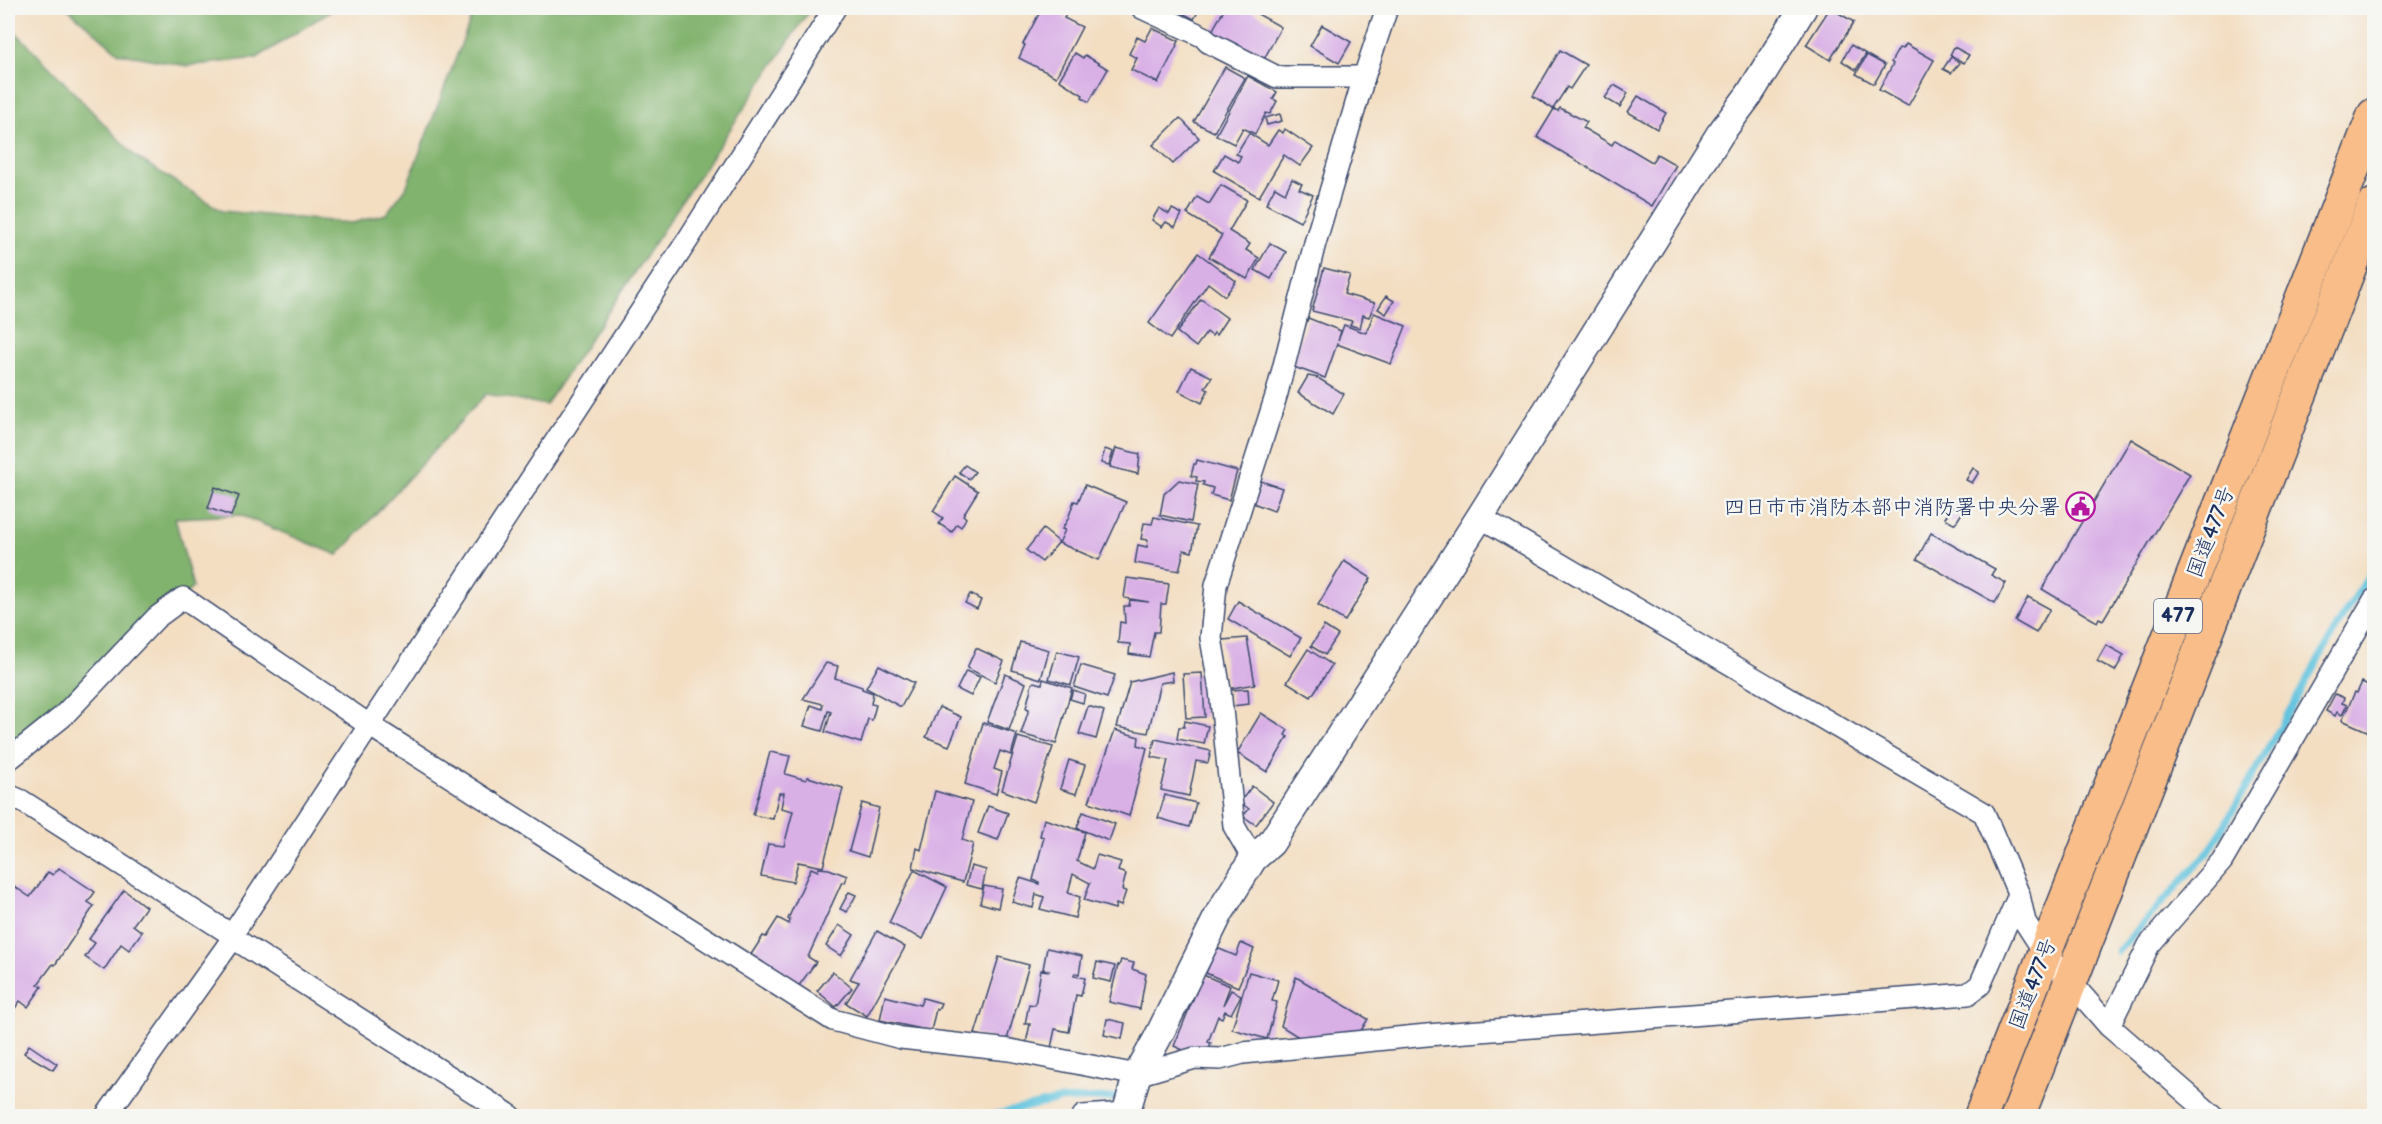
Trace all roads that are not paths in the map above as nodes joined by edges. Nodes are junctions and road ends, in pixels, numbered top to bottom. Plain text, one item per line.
1 (836, 8) edge
2 (1142, 8) edge
3 (1387, 8) edge
4 (1803, 8) edge
5 (1364, 76) junction
6 (2374, 115) edge
7 (2374, 205) edge
8 (1480, 517) junction
9 (2374, 600) edge
10 (369, 725) junction
11 (8, 760) edge
12 (8, 795) edge
13 (1253, 859) junction
14 (2019, 895) junction
15 (233, 936) junction
16 (2045, 953) junction
17 (2070, 983) junction
18 (2109, 1026) junction
19 (1130, 1099) edge
20 (106, 1116) edge
21 (511, 1116) edge
22 (1083, 1116) edge
23 (1981, 1116) edge
24 (2018, 1116) edge
25 (2213, 1116) edge

1 - 10 street
2 - 5 street
3 - 5 street
4 - 8 street
5 - 13 street
6 - 16 highway, 国道477号 / 477
7 - 17 highway, 国道477号 / 477
8 - 13 street
8 - 14 street
9 - 18 street
10 - 11 street
10 - 15 street
10 - 19 street
12 - 15 street
13 - 19 street
14 - 16 street
14 - 19 street
15 - 20 street
15 - 21 street
16 - 17 street
16 - 23 highway, 国道477号 / 477
17 - 18 street
17 - 24 highway, 国道477号 / 477
18 - 25 street
19 - 22 street

